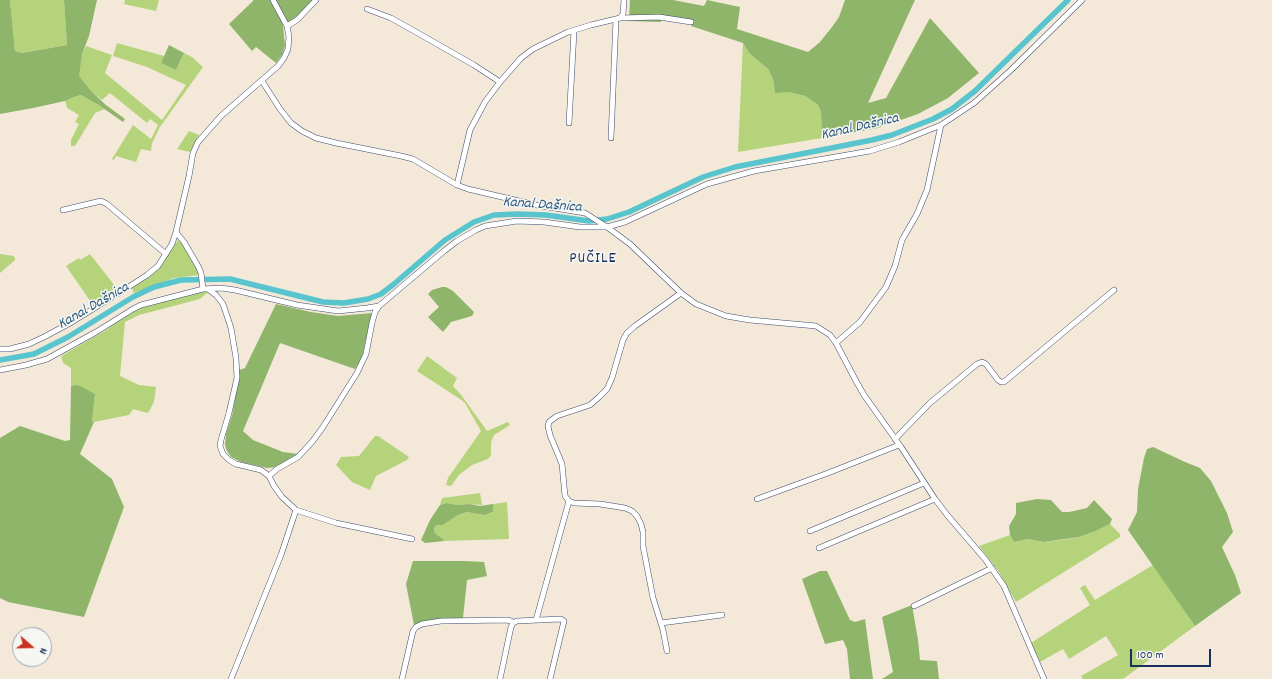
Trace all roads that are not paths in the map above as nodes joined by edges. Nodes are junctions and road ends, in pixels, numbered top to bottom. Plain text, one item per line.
1 (274, 0) edge
2 (316, 0) edge
3 (624, 0) edge
4 (1082, 0) edge
5 (367, 9) dead end
6 (618, 18) junction
7 (690, 22) dead end
8 (287, 26) junction
9 (574, 30) junction
10 (262, 81) junction
11 (500, 82) junction
12 (569, 123) dead end
13 (942, 125) junction
14 (611, 138) dead end
15 (457, 186) junction
16 (64, 210) dead end
17 (605, 226) junction
18 (176, 232) junction
19 (166, 254) junction
20 (204, 288) junction
21 (1114, 290) dead end
22 (680, 293) junction
23 (379, 306) junction
24 (836, 343) junction
25 (0, 349) edge
26 (0, 370) edge
27 (895, 439) junction
28 (899, 445) junction
29 (269, 476) junction
30 (924, 483) junction
31 (757, 499) dead end
32 (935, 499) junction
33 (569, 501) junction
34 (296, 510) junction
35 (810, 531) dead end
36 (412, 539) dead end
37 (819, 548) dead end
38 (992, 568) junction
39 (914, 606) dead end
40 (722, 615) dead end
41 (536, 620) junction
42 (513, 623) junction
43 (661, 623) junction
44 (667, 651) dead end
45 (231, 679) edge
46 (402, 679) edge
47 (500, 679) edge
48 (550, 679) edge
49 (1044, 679) edge

1 - 8 street
2 - 8 street
3 - 6 street
4 - 13 street
5 - 11 street
6 - 7 street
6 - 9 street
6 - 14 street
8 - 10 street
9 - 11 street
9 - 12 street
10 - 15 street
10 - 18 street
11 - 15 street
13 - 17 street
13 - 24 street
15 - 17 street
16 - 19 street
17 - 22 street
17 - 23 street
18 - 19 street
18 - 20 street
19 - 25 street
20 - 23 street
20 - 26 street
20 - 29 street
21 - 27 street
22 - 24 street
22 - 33 street
23 - 29 street
24 - 27 street
27 - 28 street
28 - 30 street
28 - 31 street
29 - 34 street
30 - 32 street
30 - 35 street
32 - 37 street
32 - 38 street
33 - 41 street
33 - 43 street
34 - 36 street
34 - 45 street
38 - 39 street
38 - 49 street
40 - 43 street
41 - 42 street
41 - 48 street
42 - 46 street
42 - 47 street
43 - 44 street

